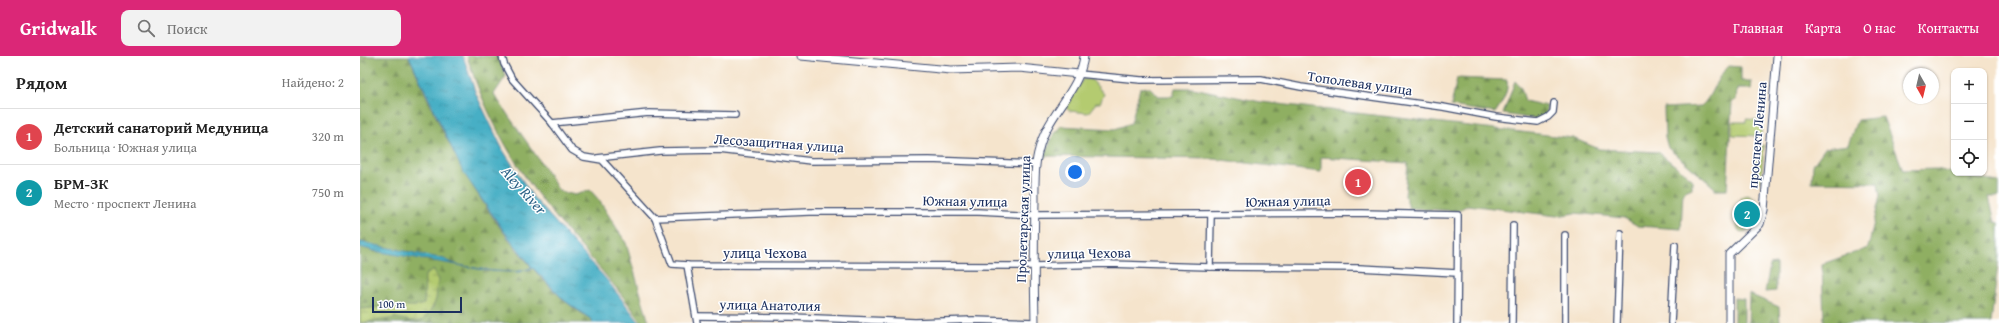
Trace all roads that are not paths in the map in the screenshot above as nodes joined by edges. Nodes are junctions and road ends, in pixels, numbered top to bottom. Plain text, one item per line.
1 (502, 56) edge
2 (801, 56) edge
3 (1084, 56) edge
4 (1777, 56) edge
5 (850, 58) edge
6 (1079, 74) junction
7 (1554, 102) dead end
8 (735, 115) dead end
9 (552, 123) junction
10 (594, 159) junction
11 (1036, 164) junction
12 (1035, 215) junction
13 (1211, 215) junction
14 (655, 218) junction
15 (1513, 226) dead end
16 (1620, 233) dead end
17 (1565, 235) dead end
18 (1675, 245) dead end
19 (687, 266) junction
20 (1034, 266) junction
21 (1210, 267) junction
22 (1457, 273) junction
23 (696, 316) junction
24 (1035, 322) edge
25 (697, 323) edge
26 (1457, 323) edge
27 (1512, 323) edge
28 (1565, 323) edge
29 (1617, 323) edge
30 (1671, 323) edge
31 (1729, 323) edge

1 - 9 street
2 - 5 street
3 - 6 street, Пролетарская улица
4 - 31 street, проспект Ленина
5 - 6 street
6 - 7 street, Тополевая улица
6 - 11 street, Пролетарская улица
8 - 9 street
9 - 10 street
10 - 11 street, Лесозащитная улица
10 - 14 street
11 - 12 street, Пролетарская улица
12 - 13 street, Южная улица
12 - 14 street, Южная улица
12 - 20 street, Пролетарская улица
13 - 21 street
13 - 22 street, Южная улица
14 - 19 street, улица Чехова
15 - 27 street
16 - 29 street
17 - 28 street
18 - 30 street
19 - 20 street, улица Чехова
19 - 23 street
20 - 21 street, улица Чехова
20 - 24 street, Пролетарская улица
21 - 22 street, улица Чехова
22 - 26 street
23 - 24 street, улица Анатолия
23 - 25 street

